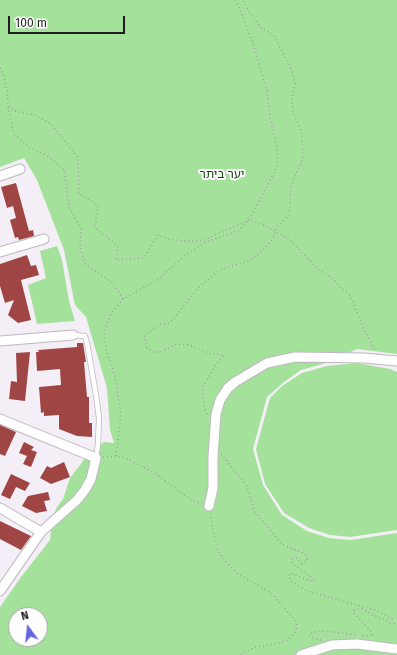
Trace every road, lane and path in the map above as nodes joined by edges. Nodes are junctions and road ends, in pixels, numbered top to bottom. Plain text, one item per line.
1 (236, 0) edge
2 (243, 0) edge
3 (0, 68) edge
4 (8, 106) junction
5 (20, 169) dead end
6 (0, 176) edge
7 (249, 220) junction
8 (275, 231) junction
9 (44, 239) dead end
10 (0, 252) edge
11 (123, 299) junction
12 (73, 335) joint
13 (0, 341) edge
14 (380, 359) junction
15 (397, 361) edge
16 (0, 419) edge
17 (215, 425) junction
18 (221, 450) dead end
19 (116, 456) junction
20 (96, 458) junction
21 (209, 506) junction
22 (0, 508) edge
23 (41, 532) junction
24 (0, 591) edge
25 (339, 645) junction
26 (397, 649) edge
27 (240, 655) edge
28 (302, 655) edge

1 - 7 path
2 - 8 path
3 - 4 path
4 - 7 path
4 - 11 path
5 - 6 street
7 - 8 path
7 - 11 path
8 - 14 path
8 - 17 path
9 - 10 street
11 - 19 path
12 - 13 street
12 - 20 lane
14 - 15 street
14 - 17 street
16 - 20 street
17 - 21 street
18 - 25 path
19 - 20 path
19 - 21 path
20 - 23 street
21 - 27 path
22 - 23 street
23 - 24 street
25 - 26 street
25 - 28 street

